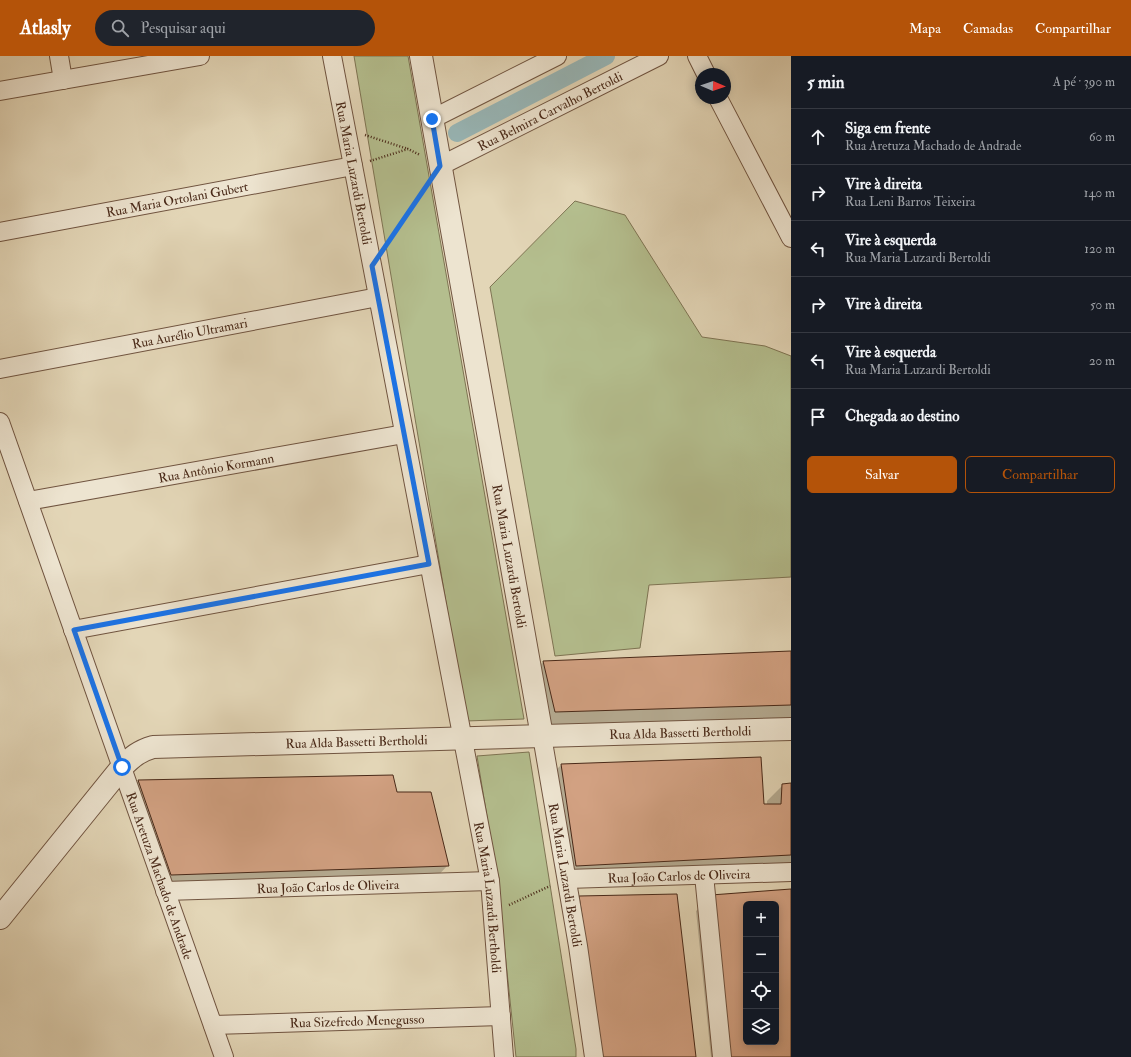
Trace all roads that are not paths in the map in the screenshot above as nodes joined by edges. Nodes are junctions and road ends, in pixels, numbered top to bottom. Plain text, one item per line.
1 (59, 56) edge
2 (196, 56) edge
3 (332, 56) edge
4 (421, 56) edge
5 (557, 56) edge
6 (659, 56) edge
7 (697, 56) edge
8 (703, 68) edge
9 (63, 80) junction
10 (0, 91) edge
11 (721, 104) edge
12 (432, 119) junction
13 (354, 166) junction
14 (440, 166) junction
15 (0, 232) edge
16 (791, 238) edge
17 (378, 297) junction
18 (0, 369) edge
19 (0, 422) edge
20 (404, 434) junction
21 (28, 501) junction
22 (429, 564) junction
23 (74, 630) junction
24 (791, 729) edge
25 (542, 736) junction
26 (462, 738) junction
27 (122, 767) junction
28 (791, 872) edge
29 (704, 875) junction
30 (567, 879) junction
31 (490, 881) junction
32 (165, 891) junction
33 (0, 918) edge
34 (501, 1016) junction
35 (213, 1026) junction
36 (224, 1057) edge
37 (504, 1057) edge
38 (594, 1057) edge
39 (722, 1057) edge

1 - 9 street
2 - 9 street
3 - 13 street, Rua Maria Luzardi Bertoldi
4 - 12 street, Rua Maria Luzardi Bertoldi
5 - 12 street
6 - 14 street, Rua Belmira Carvalho Bertoldi
7 - 8 street
9 - 10 street
11 - 16 street
12 - 14 street, Rua Maria Luzardi Bertoldi
13 - 15 street, Rua Maria Ortolani Gubert
13 - 17 street, Rua Maria Luzardi Bertoldi
14 - 25 street, Rua Maria Luzardi Bertoldi
17 - 18 street, Rua Aurélio Ultramari
17 - 20 street, Rua Maria Luzardi Bertoldi
19 - 21 street, Rua Aretuza Machado de Andrade
20 - 21 street, Rua Antônio Kormann
20 - 22 street, Rua Maria Luzardi Bertoldi
21 - 23 street, Rua Aretuza Machado de Andrade
22 - 23 street
22 - 26 street, Rua Maria Luzardi Bertoldi
23 - 27 street, Rua Aretuza Machado de Andrade
24 - 25 street, Rua Alda Bassetti Bertholdi
25 - 26 street, Rua Alda Bassetti Bertholdi
25 - 30 street, Rua Maria Luzardi Bertoldi
26 - 27 street, Rua Alda Bassetti Bertholdi
26 - 31 street, Rua Maria Luzardi Bertholdi
27 - 32 street, Rua Aretuza Machado de Andrade
27 - 33 street, Rua Alda Bassetti Bertholdi
28 - 29 street, Rua João Carlos de Oliveira
29 - 30 street, Rua João Carlos de Oliveira
29 - 39 street
30 - 38 street, Rua Maria Luzardi Bertoldi
31 - 32 street, Rua João Carlos de Oliveira
31 - 34 street, Rua Maria Luzardi Bertholdi
32 - 35 street, Rua Aretuza Machado de Andrade
34 - 35 street, Rua Sizefredo Menegusso
34 - 37 street, Rua Maria Luzardi Bertholdi
35 - 36 street, Rua Aretuza Machado de Andrade

